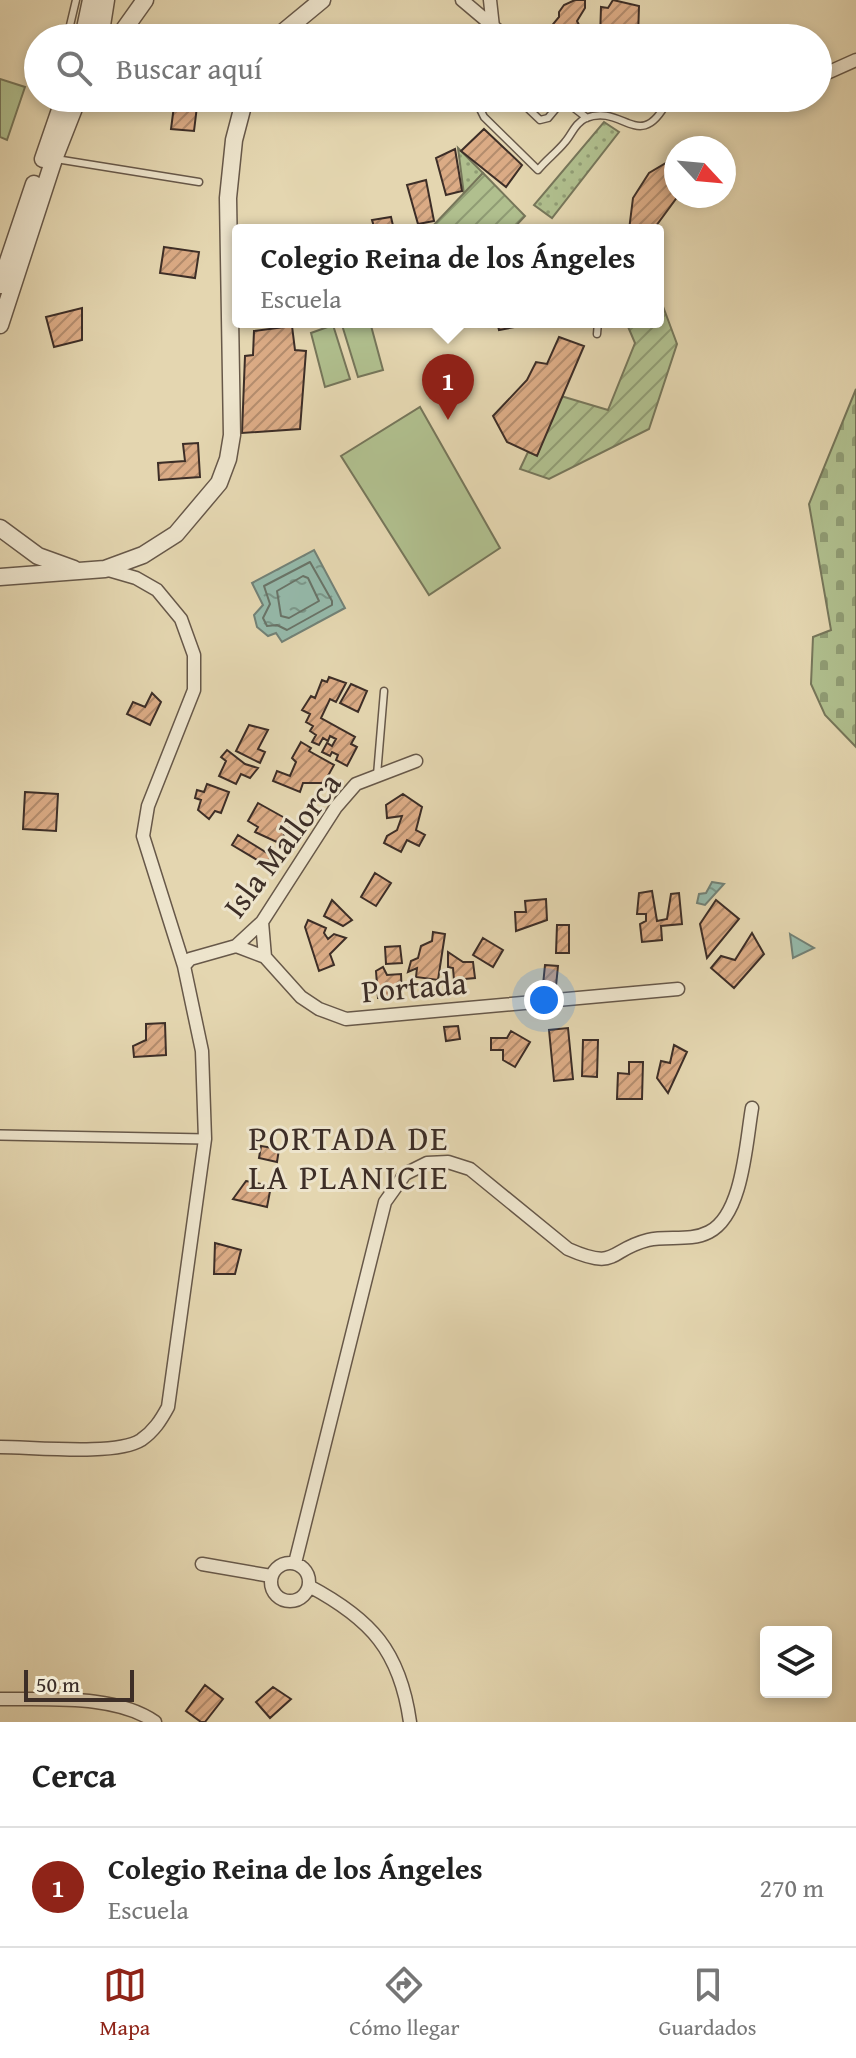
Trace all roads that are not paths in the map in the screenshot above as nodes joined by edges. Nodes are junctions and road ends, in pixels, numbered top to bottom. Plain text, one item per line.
1 (108, 0) edge
2 (322, 0) edge
3 (462, 0) edge
4 (490, 0) edge
5 (83, 2) edge
6 (141, 6) edge
7 (73, 24) edge
8 (83, 24) edge
9 (103, 24) edge
10 (128, 24) edge
11 (293, 24) edge
12 (490, 24) edge
13 (493, 24) edge
14 (856, 60) edge
15 (832, 71) edge
16 (59, 112) edge
17 (62, 112) edge
18 (71, 112) edge
19 (241, 112) edge
20 (482, 112) edge
21 (532, 112) edge
22 (552, 112) edge
23 (579, 112) edge
24 (659, 112) edge
25 (58, 116) junction
26 (587, 118) junction
27 (54, 159) junction
28 (199, 182) dead end
29 (0, 285) edge
30 (0, 325) edge
31 (598, 328) edge
32 (597, 334) dead end
33 (0, 528) edge
34 (17, 542) junction
35 (0, 544) edge
36 (105, 569) junction
37 (84, 571) junction
38 (4, 581) edge
39 (384, 691) dead end
40 (416, 761) dead end
41 (377, 775) junction
42 (262, 922) junction
43 (236, 946) junction
44 (265, 957) junction
45 (184, 966) junction
46 (678, 989) dead end
47 (752, 1108) dead end
48 (0, 1135) edge
49 (205, 1139) junction
50 (0, 1447) edge
51 (295, 1563) junction
52 (202, 1564) dead end
53 (271, 1576) junction
54 (309, 1586) junction
55 (0, 1699) edge
56 (155, 1722) edge
57 (410, 1722) edge

1 - 6 street
1 - 9 street
2 - 11 street
3 - 12 street
4 - 13 street
5 - 7 lane
5 - 8 street
6 - 10 street
14 - 15 street
16 - 25 street
17 - 25 street
18 - 27 street
19 - 36 street
20 - 26 lane
21 - 22 lane
23 - 26 lane
24 - 26 lane
25 - 29 street
27 - 28 lane
27 - 30 street
31 - 32 lane
33 - 34 street
34 - 35 street
34 - 37 street
36 - 37 street
36 - 45 street
37 - 38 street
39 - 41 lane
40 - 41 street, Isla Mallorca
41 - 42 street, Isla Mallorca
42 - 43 street, Isla Mallorca
42 - 44 street
43 - 44 street, Portada
43 - 45 street
44 - 46 street, Portada
45 - 49 street
47 - 51 street
48 - 49 street
49 - 50 street
51 - 53 street
51 - 54 street
52 - 53 street
53 - 54 street
54 - 57 street
55 - 56 street

